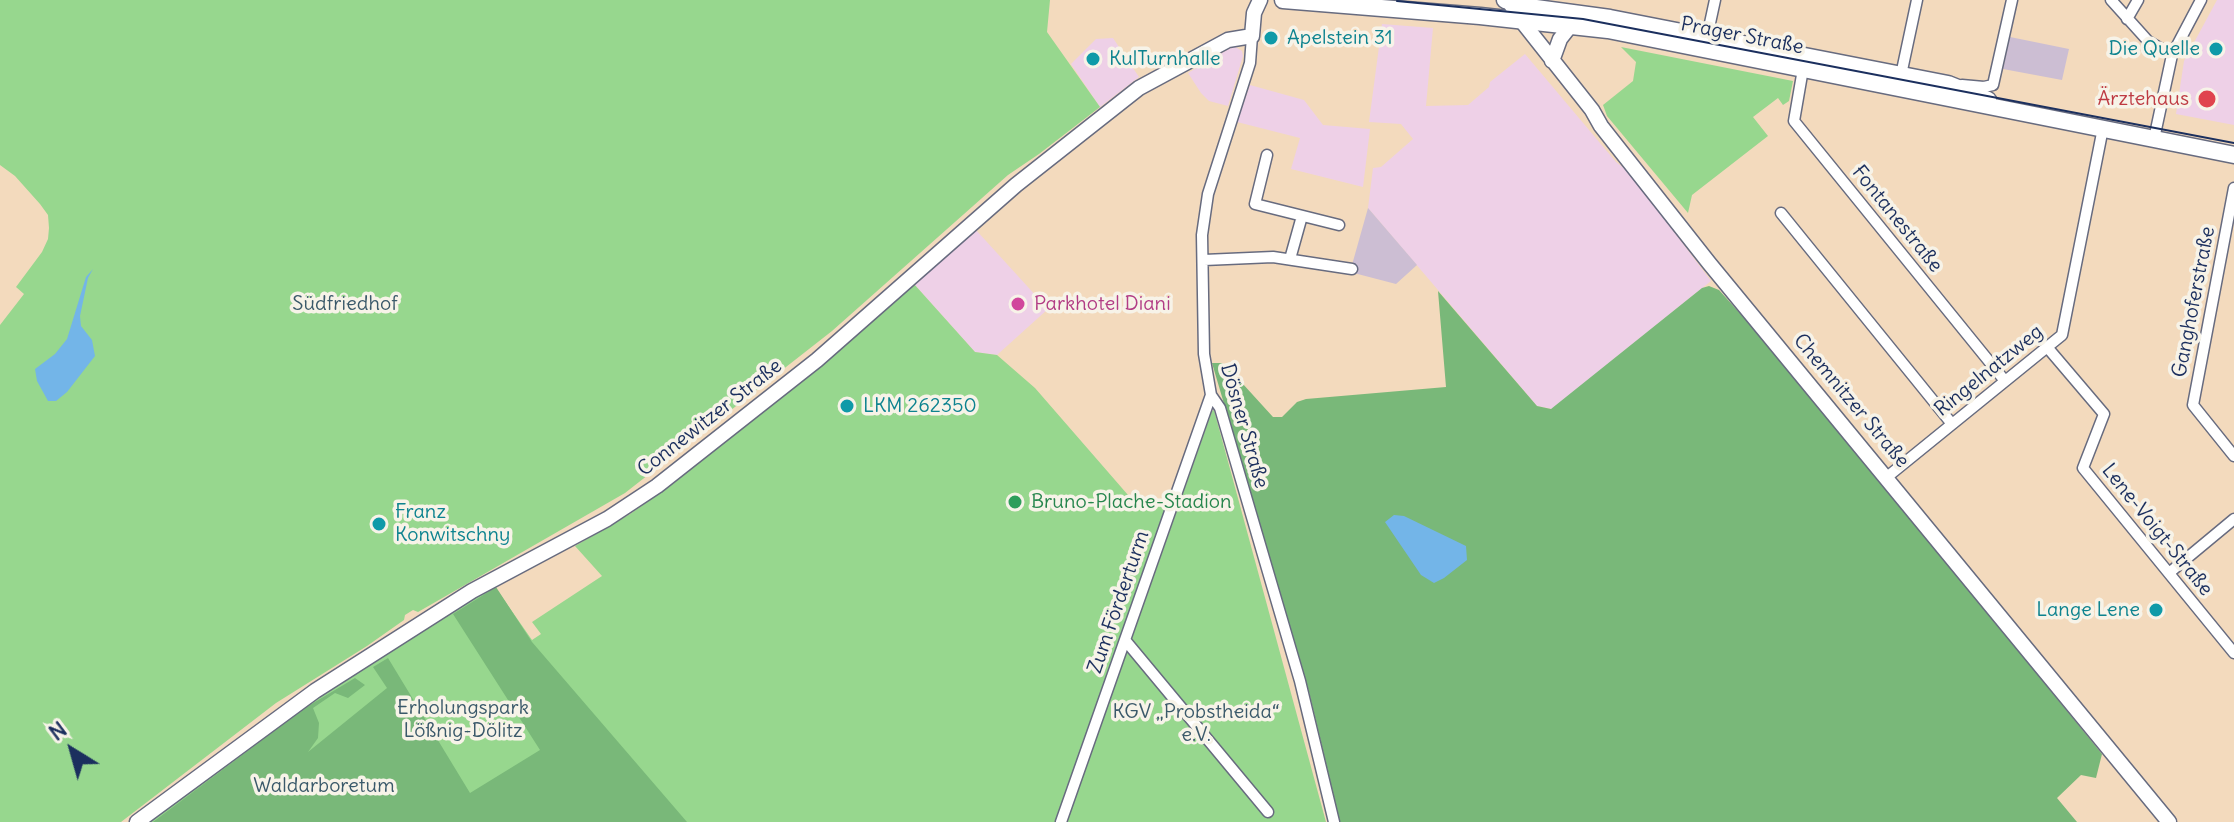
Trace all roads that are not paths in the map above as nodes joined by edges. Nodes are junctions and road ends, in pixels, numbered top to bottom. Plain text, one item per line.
1 (1260, 0) edge
2 (1283, 0) edge
3 (1507, 0) edge
4 (1715, 0) edge
5 (1917, 0) edge
6 (2012, 0) edge
7 (2111, 0) edge
8 (2138, 0) edge
9 (2201, 0) edge
10 (1520, 19) junction
11 (2127, 19) junction
12 (1571, 25) junction
13 (1252, 36) junction
14 (1707, 37) junction
15 (2172, 55) junction
16 (1552, 61) junction
17 (1803, 69) junction
18 (1901, 75) junction
19 (1948, 84) junction
20 (1999, 106) junction
21 (2103, 128) junction
22 (2154, 139) junction
23 (1267, 155) dead end
24 (2234, 155) edge
25 (2234, 188) edge
26 (1781, 213) dead end
27 (1302, 216) junction
28 (1339, 225) dead end
29 (1290, 259) junction
30 (1204, 260) junction
31 (1352, 269) dead end
32 (2047, 347) junction
33 (2005, 381) junction
34 (1211, 395) junction
35 (1952, 424) junction
36 (2234, 456) edge
37 (1887, 477) junction
38 (2234, 519) edge
39 (2169, 573) junction
40 (1125, 640) junction
41 (2234, 653) edge
42 (1268, 812) dead end
43 (137, 822) edge
44 (1061, 822) edge
45 (1334, 822) edge
46 (2169, 822) edge

1 - 13 street
2 - 10 main road, Prager Straße
3 - 10 street, Chemnitzer Straße
3 - 14 main road, Prager Straße
4 - 14 street
5 - 18 street
6 - 19 street
7 - 11 street
8 - 11 street
9 - 15 street
10 - 12 main road, Prager Straße
10 - 16 street, Chemnitzer Straße
11 - 15 street
12 - 16 street
12 - 17 main road, Prager Straße
13 - 30 street, Dösner Straße
13 - 43 street, Connewitzer Straße
14 - 18 main road, Prager Straße
15 - 22 street
16 - 37 street, Chemnitzer Straße
17 - 20 main road, Prager Straße
17 - 33 street, Fontanestraße
18 - 19 main road, Prager Straße
19 - 20 main road, Prager Straße
20 - 21 main road, Prager Straße
21 - 22 main road, Prager Straße
21 - 32 street, Ringelnatzweg
22 - 24 main road, Prager Straße
23 - 27 street
25 - 36 street, Ganghoferstraße
26 - 35 street
27 - 28 street
27 - 29 street
29 - 30 street
29 - 31 street
30 - 34 street, Dösner Straße
32 - 33 street, Ringelnatzweg
32 - 39 street, Lene-Voigt-Straße
33 - 35 street, Ringelnatzweg
34 - 40 street, Zum Förderturm
34 - 45 street, Dösner Straße
35 - 37 street, Ringelnatzweg
37 - 46 street, Chemnitzer Straße
38 - 39 street
39 - 41 street, Lene-Voigt-Straße
40 - 42 street
40 - 44 street, Zum Förderturm

